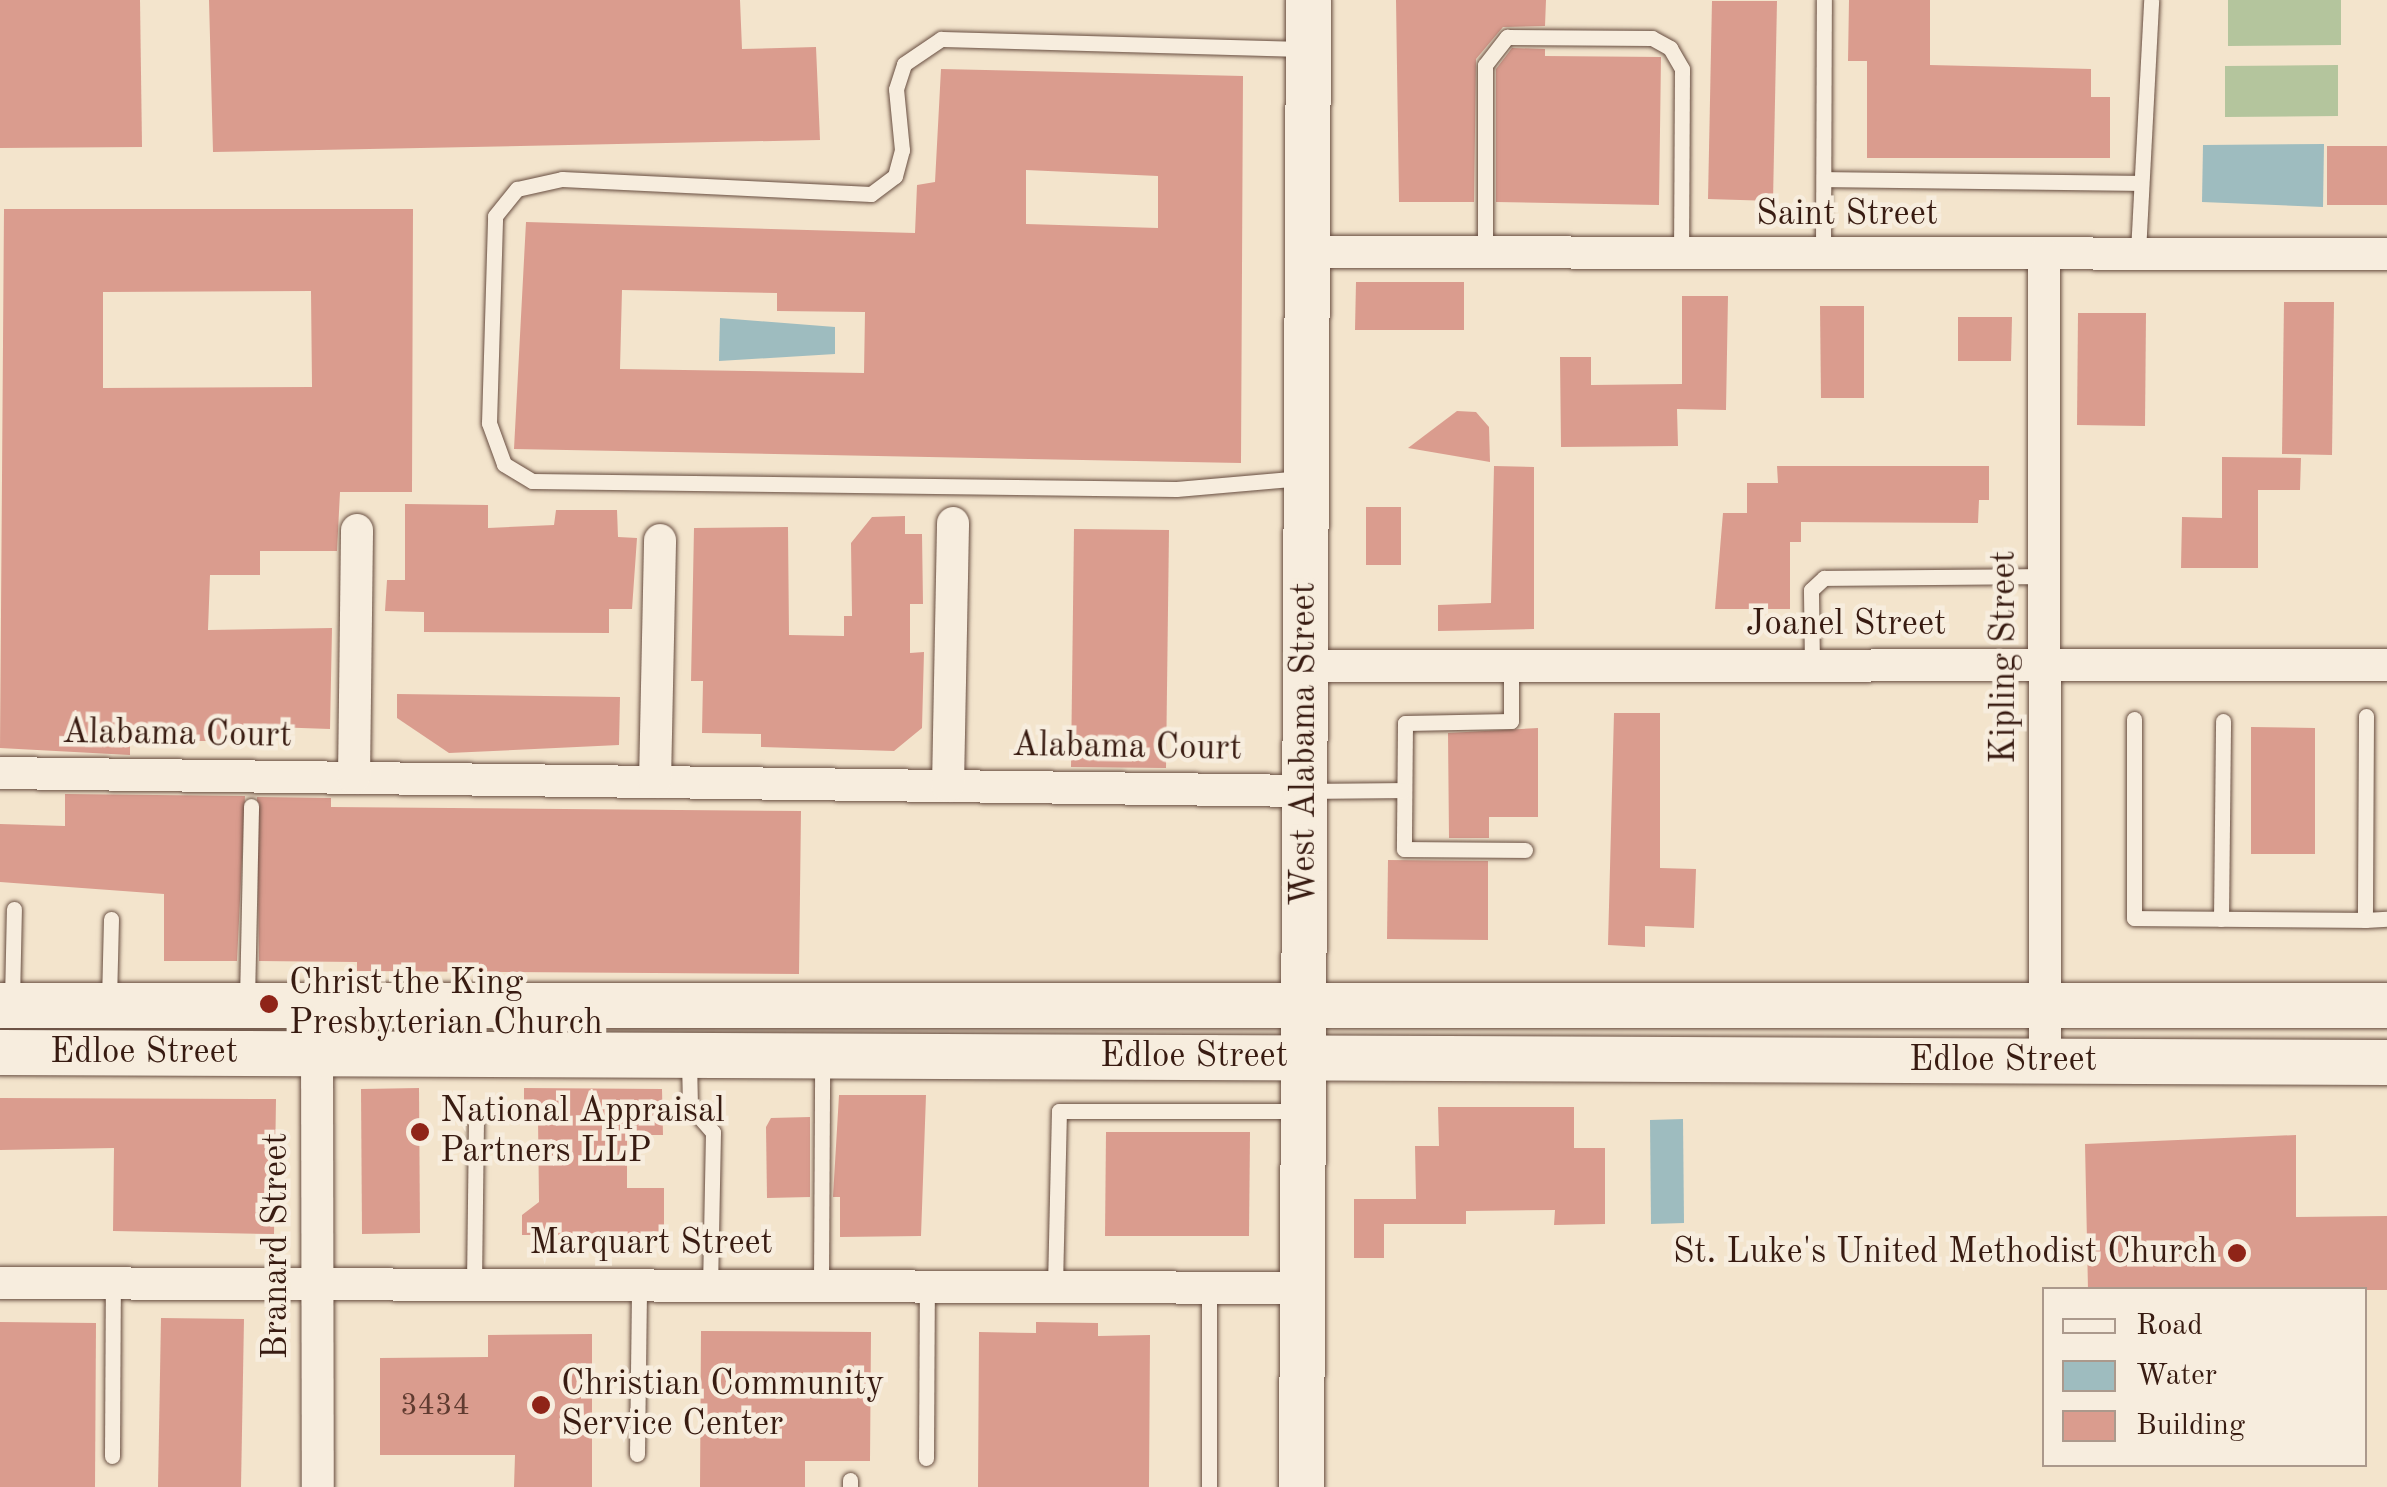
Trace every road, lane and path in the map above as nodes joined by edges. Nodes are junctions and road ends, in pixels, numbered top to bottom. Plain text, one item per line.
1 (1308, 0) edge
2 (1824, 0) edge
3 (2151, 0) edge
4 (1308, 49) junction
5 (1824, 179) junction
6 (2138, 184) junction
7 (1307, 252) junction
8 (1485, 252) junction
9 (2138, 252) junction
10 (1681, 253) junction
11 (2044, 254) junction
12 (2387, 254) edge
13 (1823, 256) junction
14 (1306, 478) junction
15 (953, 524) dead end
16 (357, 530) dead end
17 (660, 540) dead end
18 (2045, 576) junction
19 (1812, 665) junction
20 (2045, 665) junction
21 (2387, 665) edge
22 (1306, 666) junction
23 (1511, 666) junction
24 (2366, 716) dead end
25 (2134, 719) dead end
26 (2223, 721) dead end
27 (0, 773) edge
28 (354, 778) junction
29 (655, 782) junction
30 (948, 786) junction
31 (1305, 790) junction
32 (1404, 790) junction
33 (251, 806) dead end
34 (1525, 850) dead end
35 (14, 909) dead end
36 (111, 919) dead end
37 (2222, 919) junction
38 (2387, 919) edge
39 (2366, 920) junction
40 (247, 1004) junction
41 (317, 1004) junction
42 (6, 1005) edge
43 (109, 1005) junction
44 (822, 1005) junction
45 (2387, 1005) edge
46 (1304, 1006) junction
47 (1744, 1008) junction
48 (2045, 1008) junction
49 (0, 1052) edge
50 (317, 1054) junction
51 (689, 1055) junction
52 (822, 1056) junction
53 (1304, 1058) junction
54 (2046, 1060) junction
55 (2387, 1062) edge
56 (1744, 1063) junction
57 (1303, 1111) junction
58 (476, 1120) dead end
59 (113, 1282) junction
60 (317, 1282) junction
61 (0, 1283) edge
62 (474, 1283) junction
63 (639, 1284) junction
64 (710, 1284) junction
65 (822, 1285) junction
66 (927, 1286) junction
67 (1056, 1286) junction
68 (1210, 1287) junction
69 (1302, 1288) junction
70 (637, 1454) dead end
71 (112, 1456) dead end
72 (926, 1458) dead end
73 (318, 1487) edge
74 (1209, 1487) edge
75 (1301, 1487) edge

1 - 4 main road, West Alabama Street
2 - 5 lane
3 - 6 lane
4 - 7 main road, West Alabama Street
4 - 14 lane
5 - 6 lane
5 - 13 lane
6 - 9 lane
7 - 8 street, Saint Street
7 - 14 main road, West Alabama Street
8 - 10 street, Saint Street
8 - 10 lane
9 - 11 street, Saint Street
9 - 12 street, Saint Street
10 - 13 street, Saint Street
11 - 13 street, Saint Street
11 - 18 street, Kipling Street
14 - 22 main road, West Alabama Street
15 - 30 street
16 - 28 street
17 - 29 street
18 - 19 lane
18 - 20 street, Kipling Street
19 - 20 street, Joanel Street
19 - 23 street, Joanel Street
20 - 21 street, Joanel Street
20 - 48 street, Kipling Street
22 - 23 street, Joanel Street
22 - 31 main road, West Alabama Street
23 - 32 lane
24 - 39 lane
25 - 37 lane
26 - 37 lane
27 - 28 street, Alabama Court
28 - 29 street, Alabama Court
29 - 30 street, Alabama Court
30 - 31 street, Alabama Court
31 - 32 lane
31 - 46 main road, West Alabama Street
32 - 34 lane
33 - 40 lane
35 - 42 lane
36 - 43 lane
37 - 39 lane
38 - 39 lane
40 - 41 main road, Edloe Street
40 - 43 main road, Edloe Street
41 - 44 main road, Edloe Street
41 - 50 street, Branard Street
42 - 43 main road, Edloe Street
44 - 46 main road, Edloe Street
44 - 52 main road
45 - 48 main road, Edloe Street
46 - 47 main road, Edloe Street
46 - 53 main road, West Alabama Street
47 - 48 main road, Edloe Street
47 - 56 main road
48 - 54 street, Kipling Street
49 - 50 main road, Edloe Street
50 - 51 main road, Edloe Street
50 - 60 street, Branard Street
51 - 52 main road, Edloe Street
51 - 64 lane
52 - 53 main road, Edloe Street
52 - 65 lane
53 - 56 main road, Edloe Street
53 - 57 main road, West Alabama Street
54 - 55 main road, Edloe Street
54 - 56 main road, Edloe Street
57 - 67 lane
57 - 69 main road, West Alabama Street
58 - 62 lane
59 - 60 street, Marquart Street
59 - 61 street, Marquart Street
59 - 71 lane
60 - 62 street, Marquart Street
60 - 73 street, Branard Street
62 - 63 street, Marquart Street
63 - 64 street, Marquart Street
63 - 70 lane
64 - 65 street, Marquart Street
65 - 66 street, Marquart Street
66 - 67 street, Marquart Street
66 - 72 lane
67 - 68 street, Marquart Street
68 - 69 street, Marquart Street
68 - 74 lane
69 - 75 main road, West Alabama Street

